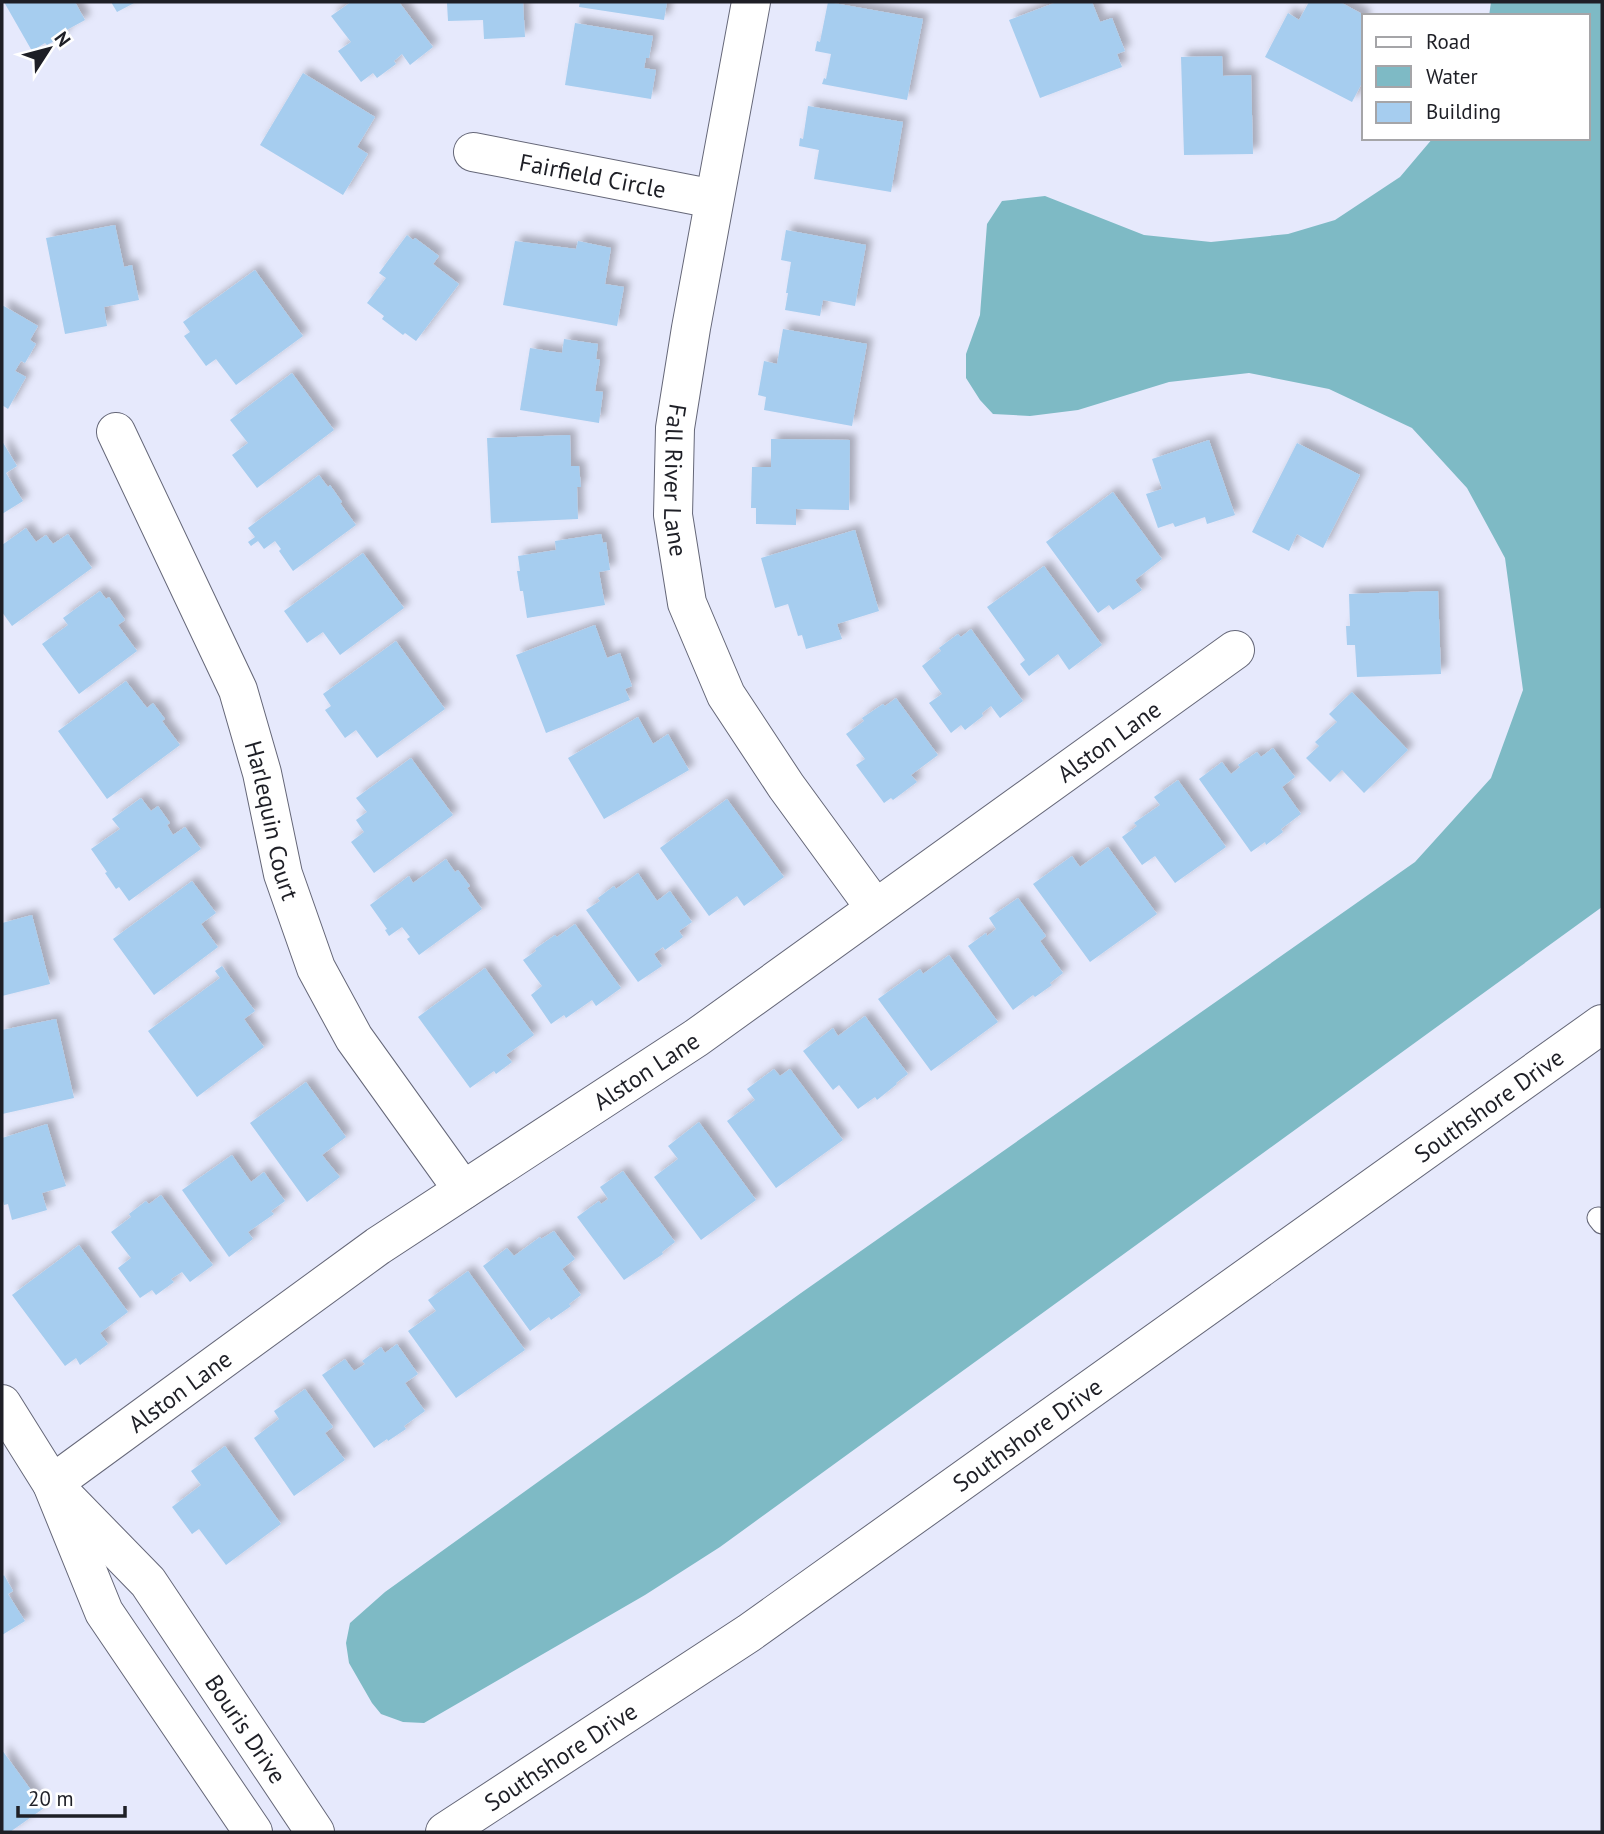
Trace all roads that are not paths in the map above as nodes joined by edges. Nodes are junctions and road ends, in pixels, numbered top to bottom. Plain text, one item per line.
1 (751, 2) edge
2 (473, 152) dead end
3 (715, 199) junction
4 (116, 432) dead end
5 (1235, 650) dead end
6 (875, 908) junction
7 (1602, 1024) edge
8 (463, 1189) junction
9 (2, 1404) edge
10 (52, 1484) junction
11 (177, 1625) junction
12 (133, 1654) junction
13 (253, 1832) edge
14 (315, 1832) edge
15 (444, 1832) edge

1 - 3 street, Fall River Lane
2 - 3 street, Fairfield Circle
3 - 6 street, Fall River Lane
4 - 8 street, Harlequin Court
5 - 6 street, Alston Lane
6 - 8 street, Alston Lane
7 - 15 street, Southshore Drive
8 - 10 street, Alston Lane
9 - 10 street, Bouris Drive
10 - 11 street, Bouris Drive
10 - 12 street, Bouris Drive
11 - 12 street
11 - 14 street, Bouris Drive
12 - 13 street, Bouris Drive

